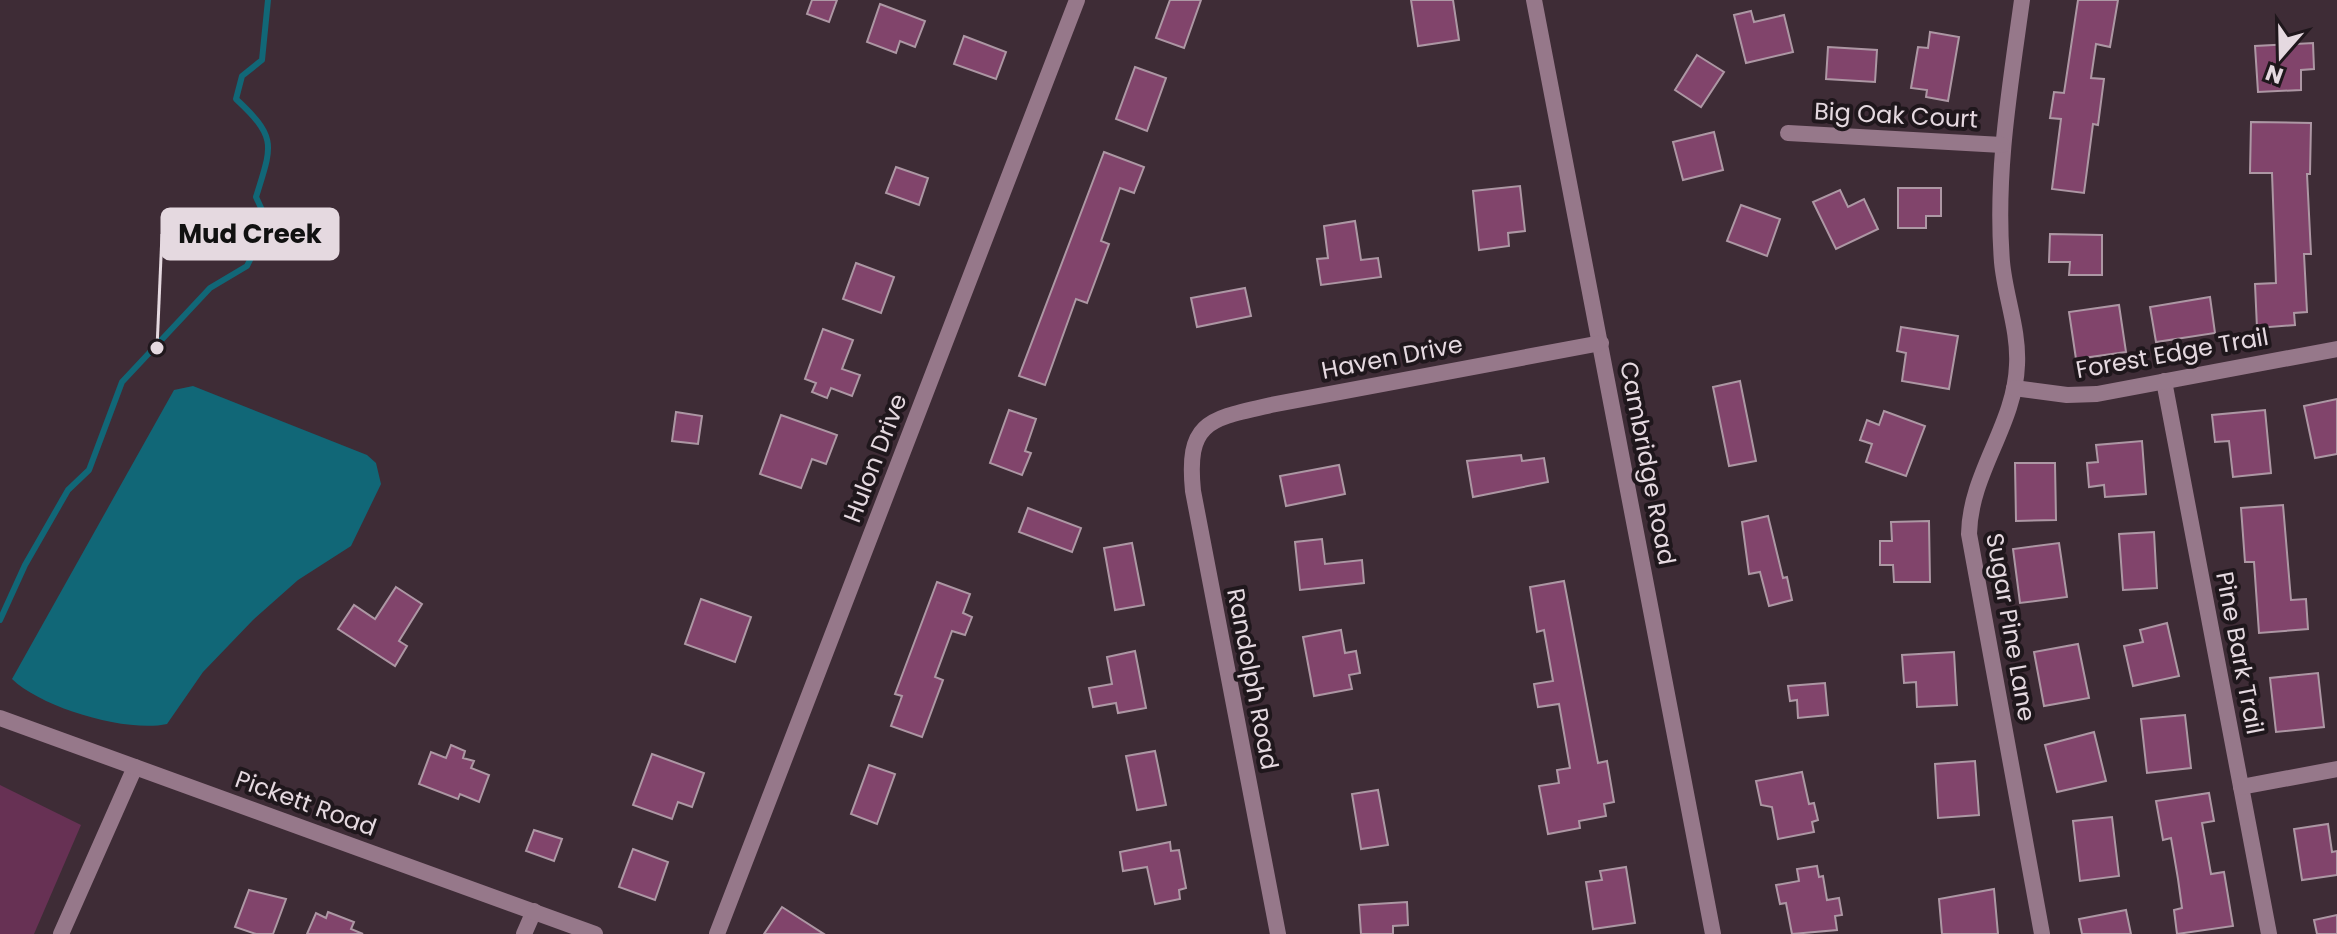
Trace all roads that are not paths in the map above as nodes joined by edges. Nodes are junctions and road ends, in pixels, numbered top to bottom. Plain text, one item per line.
1 (1534, 0) edge
2 (2022, 0) edge
3 (1073, 1) edge
4 (1788, 133) dead end
5 (2002, 145) junction
6 (1601, 343) junction
7 (2337, 349) edge
8 (2164, 381) junction
9 (2014, 388) junction
10 (1198, 433) joint
11 (0, 718) edge
12 (135, 767) junction
13 (2337, 769) edge
14 (2241, 787) junction
15 (534, 911) junction
16 (61, 934) edge
17 (524, 934) edge
18 (595, 934) edge
19 (717, 934) edge
20 (1278, 934) edge
21 (1713, 934) edge
22 (2042, 934) edge
23 (2269, 934) edge

1 - 6 street, Cambridge Road
2 - 5 street, Sugar Pine Lane
3 - 19 street, Hulon Drive
4 - 5 street, Big Oak Court
5 - 9 street, Sugar Pine Lane
6 - 10 street, Haven Drive
6 - 21 street, Cambridge Road
7 - 8 street, Forest Edge Trail
8 - 9 street, Forest Edge Trail
8 - 14 street, Pine Bark Trail
9 - 22 street, Sugar Pine Lane
10 - 20 street, Randolph Road
11 - 12 street, Pickett Road
12 - 15 street, Pickett Road
12 - 16 street
13 - 14 street
14 - 23 street, Pine Bark Trail
15 - 17 street
15 - 18 street, Pickett Road

